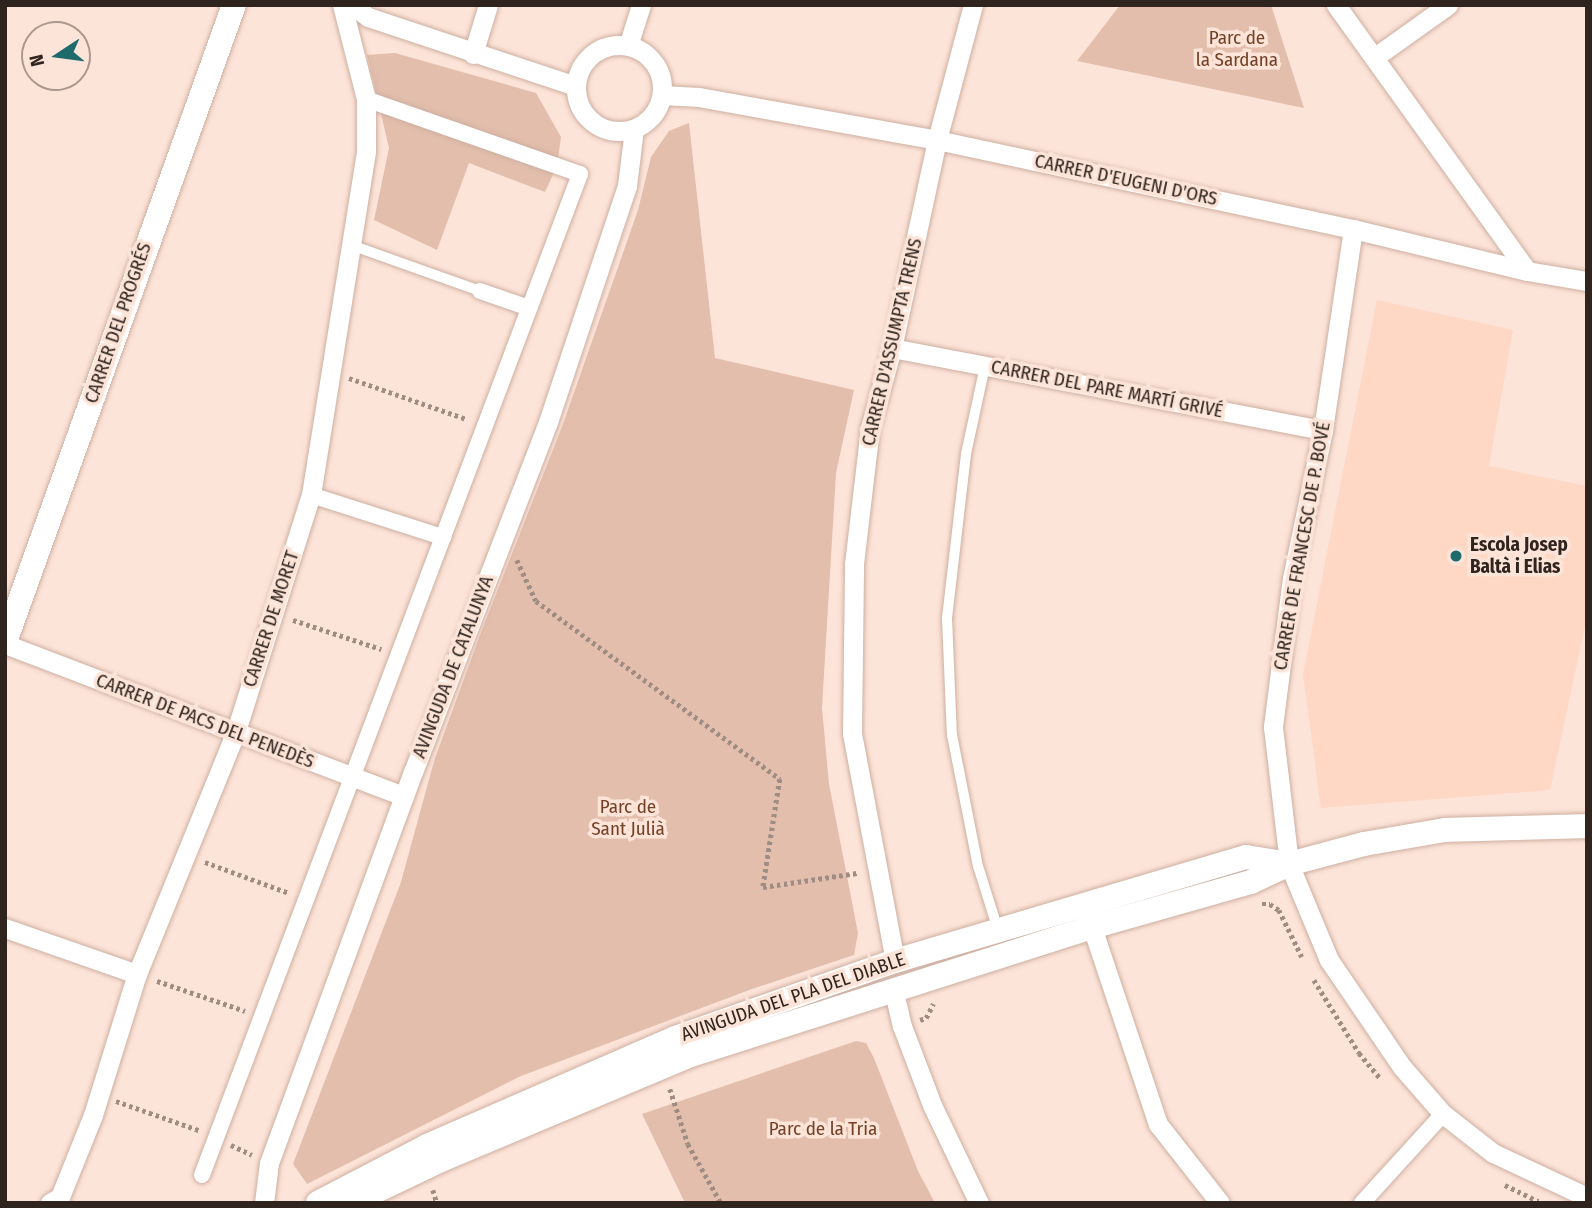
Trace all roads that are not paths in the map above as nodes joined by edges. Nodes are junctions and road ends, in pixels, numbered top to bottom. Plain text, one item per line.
1 (234, 5) edge
2 (342, 5) edge
3 (352, 5) edge
4 (488, 5) edge
5 (640, 5) edge
6 (973, 5) edge
7 (1336, 5) edge
8 (1448, 5) edge
9 (628, 46) junction
10 (473, 54) junction
11 (1375, 57) junction
12 (575, 86) junction
13 (662, 95) junction
14 (366, 99) junction
15 (634, 129) junction
16 (937, 141) junction
17 (1353, 229) junction
18 (351, 245) junction
19 (1527, 271) junction
20 (1587, 281) edge
21 (480, 291) joint
22 (530, 308) junction
23 (892, 348) junction
24 (985, 366) junction
25 (1323, 430) junction
26 (311, 495) junction
27 (443, 537) junction
28 (5, 643) edge
29 (235, 734) junction
30 (353, 777) junction
31 (404, 796) junction
32 (1587, 826) edge
33 (1289, 864) junction
34 (1091, 927) junction
35 (5, 928) edge
36 (998, 930) junction
37 (895, 961) junction
38 (136, 974) junction
39 (894, 992) junction
40 (1443, 1114) junction
41 (202, 1175) dead end
42 (1587, 1196) edge
43 (50, 1203) edge
44 (264, 1203) edge
45 (318, 1203) edge
46 (351, 1203) edge
47 (979, 1203) edge
48 (1220, 1203) edge
49 (1362, 1203) edge

1 - 28 street, CARRER DEL PROGRÉS
2 - 14 street, CARRER DE MORET
3 - 10 street
4 - 10 street
5 - 9 street
6 - 16 street, CARRER D'ASSUMPTA TRENS
7 - 11 street
8 - 11 street
9 - 12 street
9 - 13 street
10 - 12 street
11 - 19 street
12 - 15 street
13 - 15 street
13 - 16 street, CARRER D'EUGENI D'ORS
14 - 18 street, CARRER DE MORET
14 - 22 street
15 - 31 street, AVINGUDA DE CATALUNYA
16 - 17 street, CARRER D'EUGENI D'ORS
16 - 23 street, CARRER D'ASSUMPTA TRENS
17 - 19 street, CARRER D'EUGENI D'ORS
17 - 25 street, CARRER DE FRANCESC DE P. BOVÉ
18 - 21 lane
18 - 26 street, CARRER DE MORET
19 - 20 street, CARRER D'EUGENI D'ORS
21 - 22 street
22 - 27 street
23 - 24 street, CARRER DEL PARE MARTÍ GRIVÉ
23 - 37 street, CARRER D'ASSUMPTA TRENS
24 - 25 street, CARRER DEL PARE MARTÍ GRIVÉ
24 - 36 lane
25 - 33 street, CARRER DE FRANCESC DE P. BOVÉ
26 - 27 street
26 - 29 street, CARRER DE MORET
27 - 30 street
28 - 29 street, CARRER DE PACS DEL PENEDÈS
29 - 30 street, CARRER DE PACS DEL PENEDÈS
29 - 38 street, CARRER DE MORET
30 - 31 street, CARRER DE PACS DEL PENEDÈS
30 - 41 street
31 - 44 street, AVINGUDA DE CATALUNYA
32 - 33 street, AVINGUDA DEL PLA DEL DIABLE
33 - 34 street, AVINGUDA DEL PLA DEL DIABLE
33 - 36 street, AVINGUDA DEL PLA DEL DIABLE
33 - 40 street, CARRER DE FRANCESC DE P. BOVÉ
34 - 39 street, AVINGUDA DEL PLA DEL DIABLE
34 - 48 street
35 - 38 street
36 - 37 street, AVINGUDA DEL PLA DEL DIABLE
37 - 45 street, AVINGUDA DEL PLA DEL DIABLE
38 - 43 street, CARRER DE MORET
39 - 46 street, AVINGUDA DEL PLA DEL DIABLE
39 - 47 street
40 - 42 street, CARRER DE FRANCESC DE P. BOVÉ
40 - 49 street

